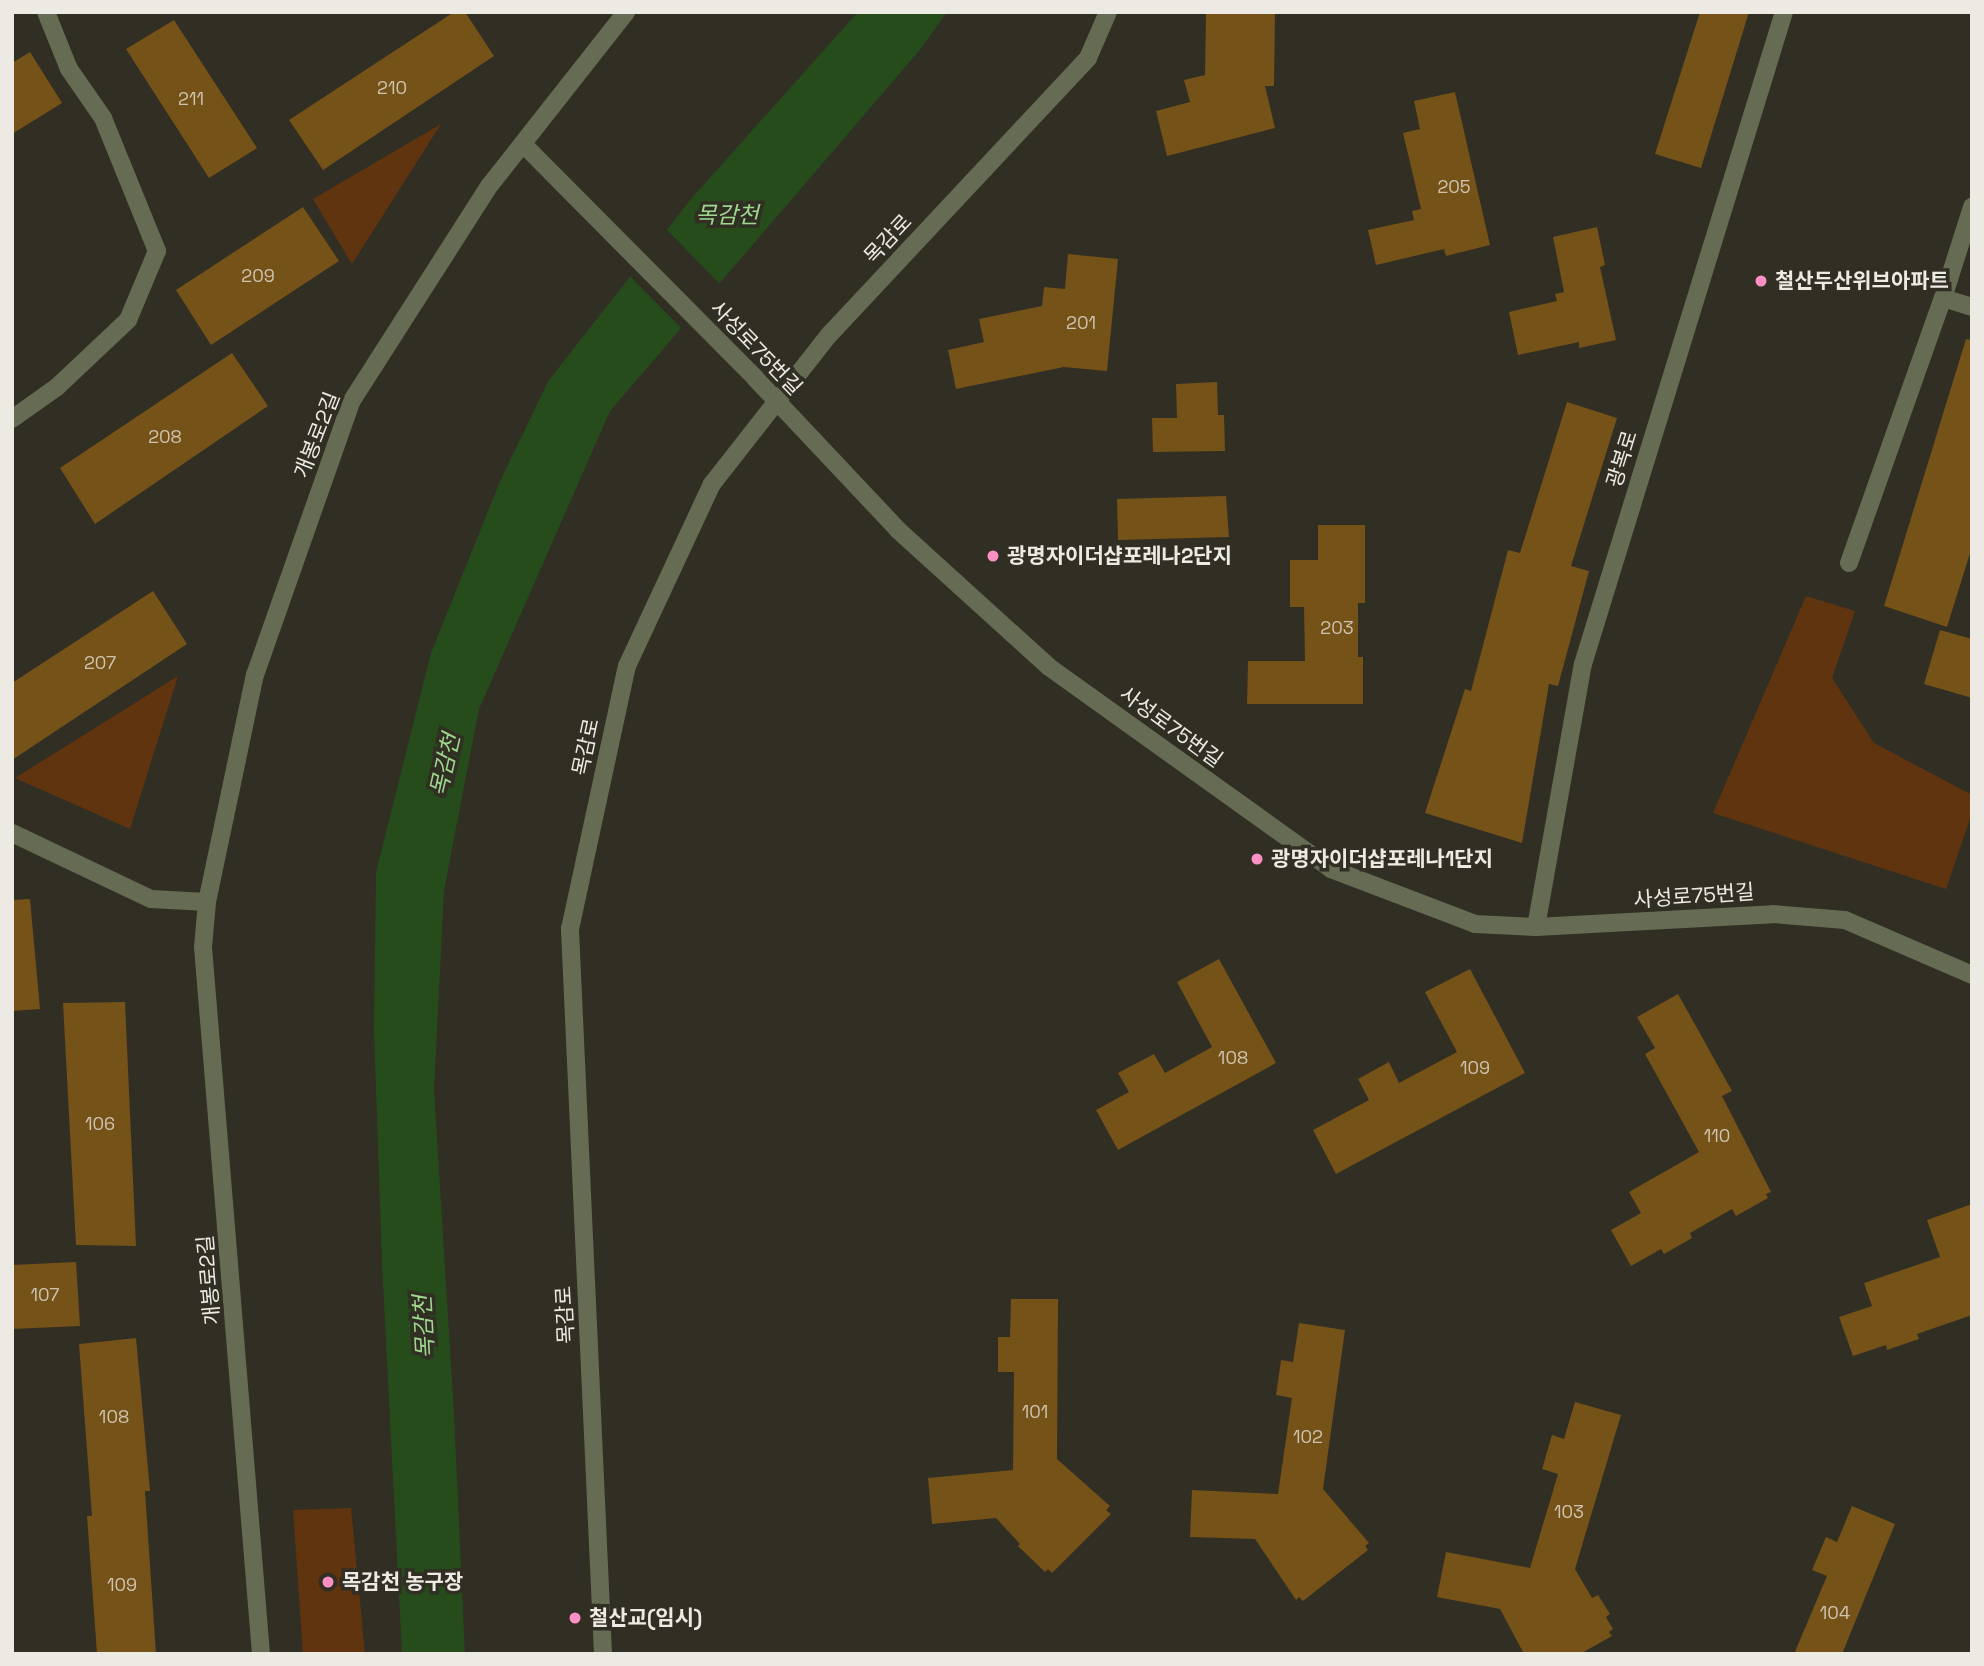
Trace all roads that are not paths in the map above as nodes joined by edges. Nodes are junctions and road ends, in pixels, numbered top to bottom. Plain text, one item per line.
1 (46, 12) edge
2 (626, 12) edge
3 (1108, 12) edge
4 (1784, 12) edge
5 (523, 144) junction
6 (1972, 206) edge
7 (1943, 298) junction
8 (1972, 307) edge
9 (777, 402) junction
10 (12, 419) edge
11 (1849, 563) dead end
12 (12, 833) edge
13 (207, 902) junction
14 (1536, 927) junction
15 (1972, 975) edge
16 (261, 1654) edge
17 (603, 1654) edge

1 - 10 street
2 - 5 street, 개봉로2길
3 - 9 street, 목감로
4 - 14 street, 광복로
5 - 9 street, 사성로75번길
5 - 13 street, 개봉로2길
6 - 7 street
7 - 8 street
7 - 11 street
9 - 14 street, 사성로75번길
9 - 17 street, 목감로
12 - 13 street
13 - 16 street, 개봉로2길
14 - 15 street, 사성로75번길

